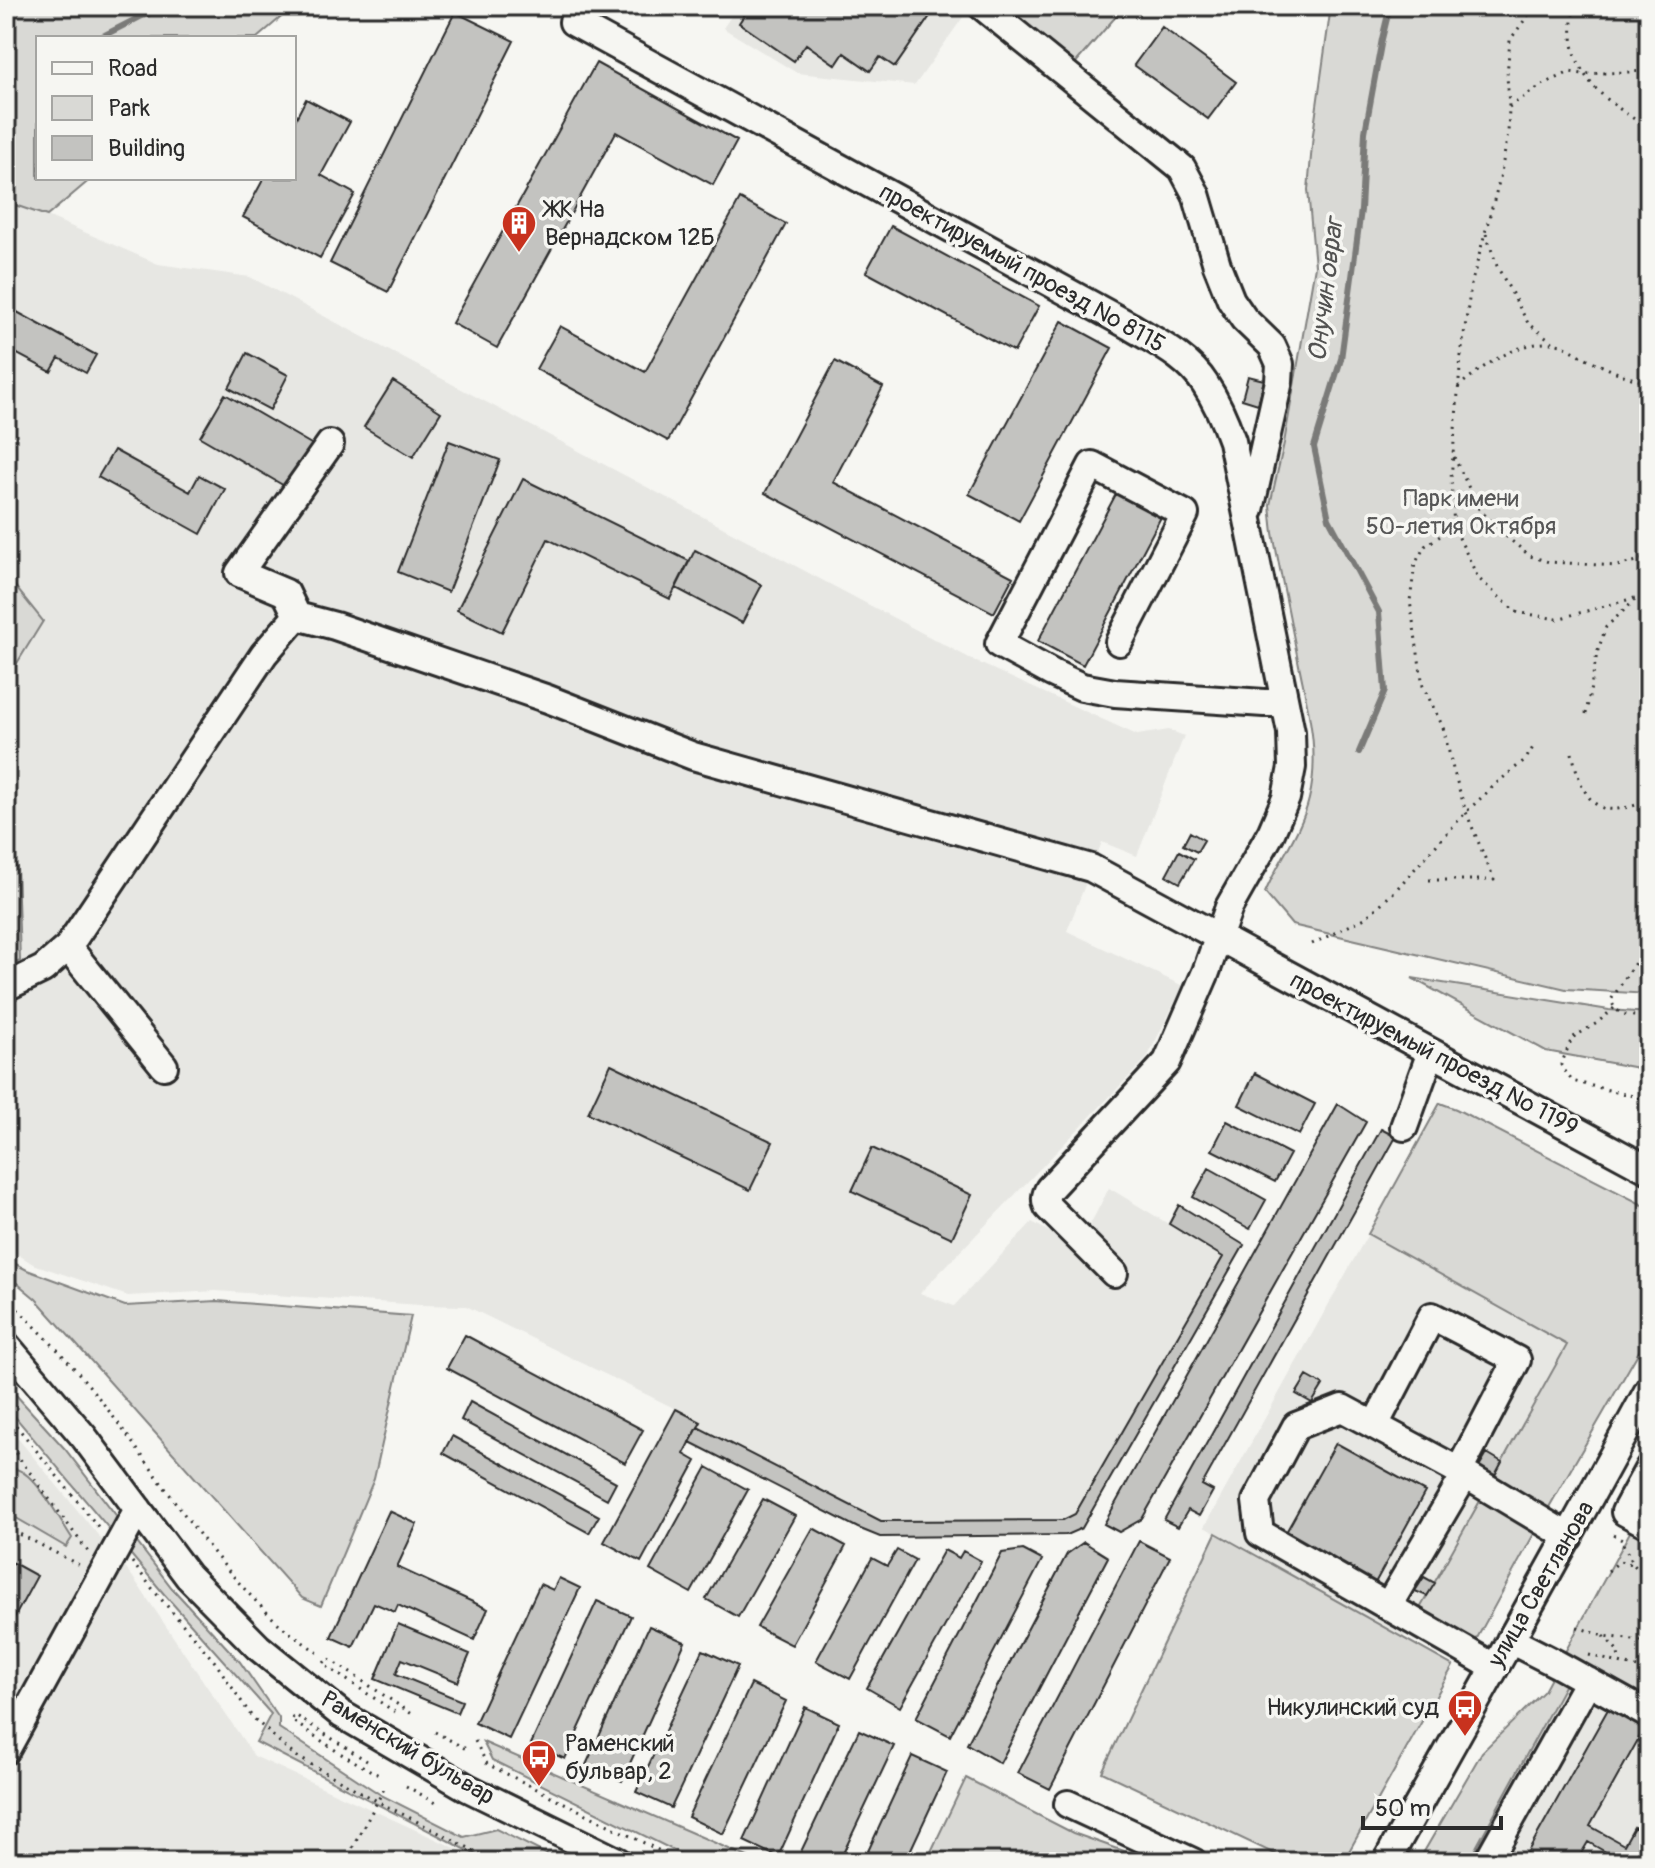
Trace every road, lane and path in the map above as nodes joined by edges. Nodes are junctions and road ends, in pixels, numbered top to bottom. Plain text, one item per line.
1 (982, 6) edge
2 (1542, 6) edge
3 (1575, 6) edge
4 (1642, 6) edge
5 (573, 22) dead end
6 (1649, 35) edge
7 (1649, 71) edge
8 (1583, 74) junction
9 (1509, 107) junction
10 (1649, 129) edge
11 (1486, 234) junction
12 (1554, 343) junction
13 (1649, 383) edge
14 (1458, 387) junction
15 (330, 444) dead end
16 (1452, 454) junction
17 (1248, 521) junction
18 (1454, 527) junction
19 (1649, 558) edge
20 (1649, 590) edge
21 (1638, 597) junction
22 (297, 616) junction
23 (1119, 642) dead end
24 (1285, 703) junction
25 (1586, 714) dead end
26 (1535, 744) dead end
27 (1572, 753) dead end
28 (1649, 801) edge
29 (1466, 812) junction
30 (1429, 880) dead end
31 (1649, 935) edge
32 (1219, 937) junction
33 (1312, 944) dead end
34 (68, 947) junction
35 (6, 987) edge
36 (1614, 1008) junction
37 (1649, 1016) edge
38 (1431, 1052) junction
39 (164, 1066) dead end
40 (1649, 1100) edge
41 (1404, 1127) dead end
42 (1649, 1170) edge
43 (1114, 1273) dead end
44 (6, 1298) edge
45 (6, 1345) edge
46 (1649, 1389) edge
47 (6, 1413) edge
48 (1375, 1425) junction
49 (6, 1440) edge
50 (1649, 1468) edge
51 (1462, 1473) junction
52 (138, 1509) junction
53 (1649, 1525) edge
54 (6, 1527) edge
55 (105, 1535) dead end
56 (1613, 1535) dead end
57 (1569, 1537) junction
58 (127, 1556) dead end
59 (93, 1558) dead end
60 (1634, 1565) junction
61 (86, 1569) dead end
62 (1608, 1571) dead end
63 (1649, 1581) edge
64 (1388, 1606) junction
65 (1577, 1627) dead end
66 (1604, 1636) junction
67 (1510, 1640) junction
68 (1649, 1642) edge
69 (1588, 1654) dead end
70 (321, 1655) dead end
71 (1618, 1663) junction
72 (1494, 1667) junction
73 (1649, 1671) edge
74 (1588, 1681) junction
75 (395, 1712) dead end
76 (1649, 1715) edge
77 (415, 1716) dead end
78 (435, 1732) dead end
79 (475, 1741) dead end
80 (6, 1750) edge
81 (468, 1750) dead end
82 (367, 1761) dead end
83 (382, 1777) dead end
84 (406, 1786) dead end
85 (385, 1787) dead end
86 (377, 1801) junction
87 (438, 1804) dead end
88 (1068, 1804) dead end
89 (345, 1862) edge
90 (496, 1862) edge
91 (619, 1862) edge
92 (682, 1862) edge
93 (1193, 1862) edge
94 (1386, 1862) edge
95 (1487, 1862) edge

1 - 17 street
2 - 9 path
3 - 8 path
4 - 6 path
5 - 17 street, проектируемый проезд № 8115
7 - 8 path
8 - 9 path
8 - 10 path
9 - 11 path
11 - 12 path
11 - 14 path
12 - 13 path
12 - 14 path
14 - 16 path
15 - 22 street
16 - 18 path
16 - 19 path
17 - 24 street, проектируемый проезд № 8115
18 - 21 path
18 - 29 path
20 - 21 path
21 - 25 path
22 - 32 street, проектируемый проезд № 1199
22 - 34 street
23 - 24 street
24 - 32 street, проектируемый проезд № 8115
26 - 29 path
27 - 28 path
29 - 30 path
29 - 33 path
31 - 36 path
32 - 38 street, проектируемый проезд № 1199
32 - 43 street, проектируемый проезд № 8115
34 - 35 street
34 - 39 street
36 - 37 path
36 - 40 path
38 - 41 street
38 - 42 street, проектируемый проезд № 1199
44 - 70 path
45 - 52 street, Раменский бульвар
46 - 57 street, улица Светланова
47 - 55 path
48 - 51 street
48 - 51 street
48 - 64 street
49 - 59 path
50 - 53 street
51 - 57 street
51 - 64 street
52 - 80 street
52 - 91 street, Раменский бульвар
54 - 61 path
56 - 60 path
57 - 67 street, улица Светланова
58 - 86 path
60 - 62 path
60 - 63 path
64 - 72 street
65 - 66 path
66 - 68 path
66 - 71 path
67 - 72 street, улица Светланова
67 - 74 street
69 - 71 path
71 - 73 path
72 - 94 street, улица Светланова
74 - 76 street
74 - 95 street
75 - 77 path
78 - 81 path
79 - 92 path
82 - 83 path
84 - 87 path
85 - 86 path
86 - 89 path
86 - 90 path
88 - 93 street

